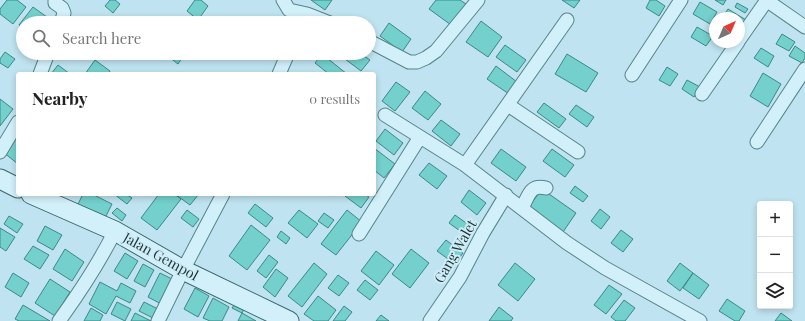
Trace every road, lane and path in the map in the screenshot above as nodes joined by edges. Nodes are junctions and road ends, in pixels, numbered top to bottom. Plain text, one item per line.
1 (55, 0) edge
2 (283, 0) edge
3 (478, 0) edge
4 (681, 0) edge
5 (767, 0) edge
6 (63, 16) edge
7 (299, 16) edge
8 (567, 20) dead end
9 (805, 27) edge
10 (745, 31) edge
11 (376, 45) edge
12 (733, 48) edge
13 (45, 60) edge
14 (285, 60) edge
15 (805, 69) edge
16 (41, 72) edge
17 (280, 72) edge
18 (632, 75) dead end
19 (702, 94) dead end
20 (508, 105) junction
21 (385, 115) dead end
22 (16, 125) edge
23 (420, 137) junction
24 (757, 142) dead end
25 (0, 152) edge
26 (578, 152) dead end
27 (465, 165) junction
28 (0, 179) edge
29 (16, 187) edge
30 (546, 188) dead end
31 (506, 195) junction
32 (36, 196) edge
33 (222, 196) edge
34 (522, 208) junction
35 (115, 231) junction
36 (359, 234) dead end
37 (183, 270) junction
38 (285, 320) edge
39 (59, 321) edge
40 (158, 321) edge
41 (430, 321) edge
42 (700, 321) edge

1 - 6 street
2 - 7 street
3 - 11 street
4 - 18 street
5 - 9 street
5 - 10 street
8 - 20 street
12 - 19 street
13 - 16 street
14 - 17 street
15 - 24 street
20 - 26 street
20 - 27 street
21 - 23 street
22 - 25 street
23 - 27 street
23 - 36 street
27 - 31 street
28 - 29 main road
30 - 34 street
31 - 34 street
31 - 41 street, Gang Walet
32 - 35 main road, Jalan Gempol
33 - 37 street
34 - 42 street
35 - 37 main road, Jalan Gempol
35 - 39 street
37 - 38 main road, Jalan Gempol
37 - 40 street

